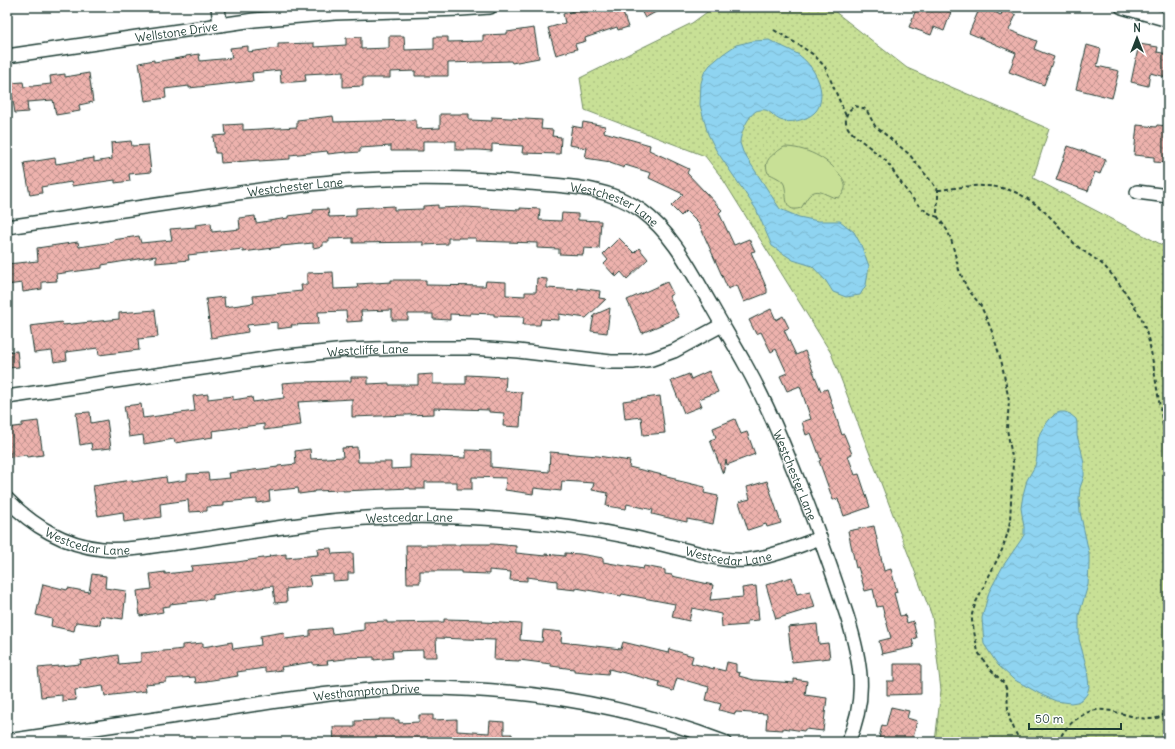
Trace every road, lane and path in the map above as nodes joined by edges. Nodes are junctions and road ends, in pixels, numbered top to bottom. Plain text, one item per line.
1 (218, 7) edge
2 (490, 7) edge
3 (1122, 7) edge
4 (1168, 20) edge
5 (220, 24) junction
6 (774, 30) dead end
7 (7, 56) edge
8 (846, 117) junction
9 (938, 190) junction
10 (1137, 192) dead end
11 (1168, 196) edge
12 (938, 217) junction
13 (7, 227) edge
14 (722, 325) junction
15 (7, 397) edge
16 (1168, 461) edge
17 (7, 499) edge
18 (820, 538) junction
19 (1168, 711) edge
20 (7, 741) edge
21 (724, 742) edge
22 (848, 742) edge
23 (1020, 742) edge
24 (1058, 742) edge

1 - 5 street
2 - 5 street, Wellstone Drive
3 - 4 street
5 - 7 street, Wellstone Drive
6 - 8 path
8 - 9 path
8 - 12 path
9 - 12 path
9 - 16 path
10 - 11 street
12 - 23 path
13 - 14 street, Westchester Lane
14 - 15 street, Westcliffe Lane
14 - 18 street, Westchester Lane
17 - 18 street, Westcedar Lane
18 - 22 street, Westchester Lane
19 - 24 path
20 - 21 street, Westhampton Drive

